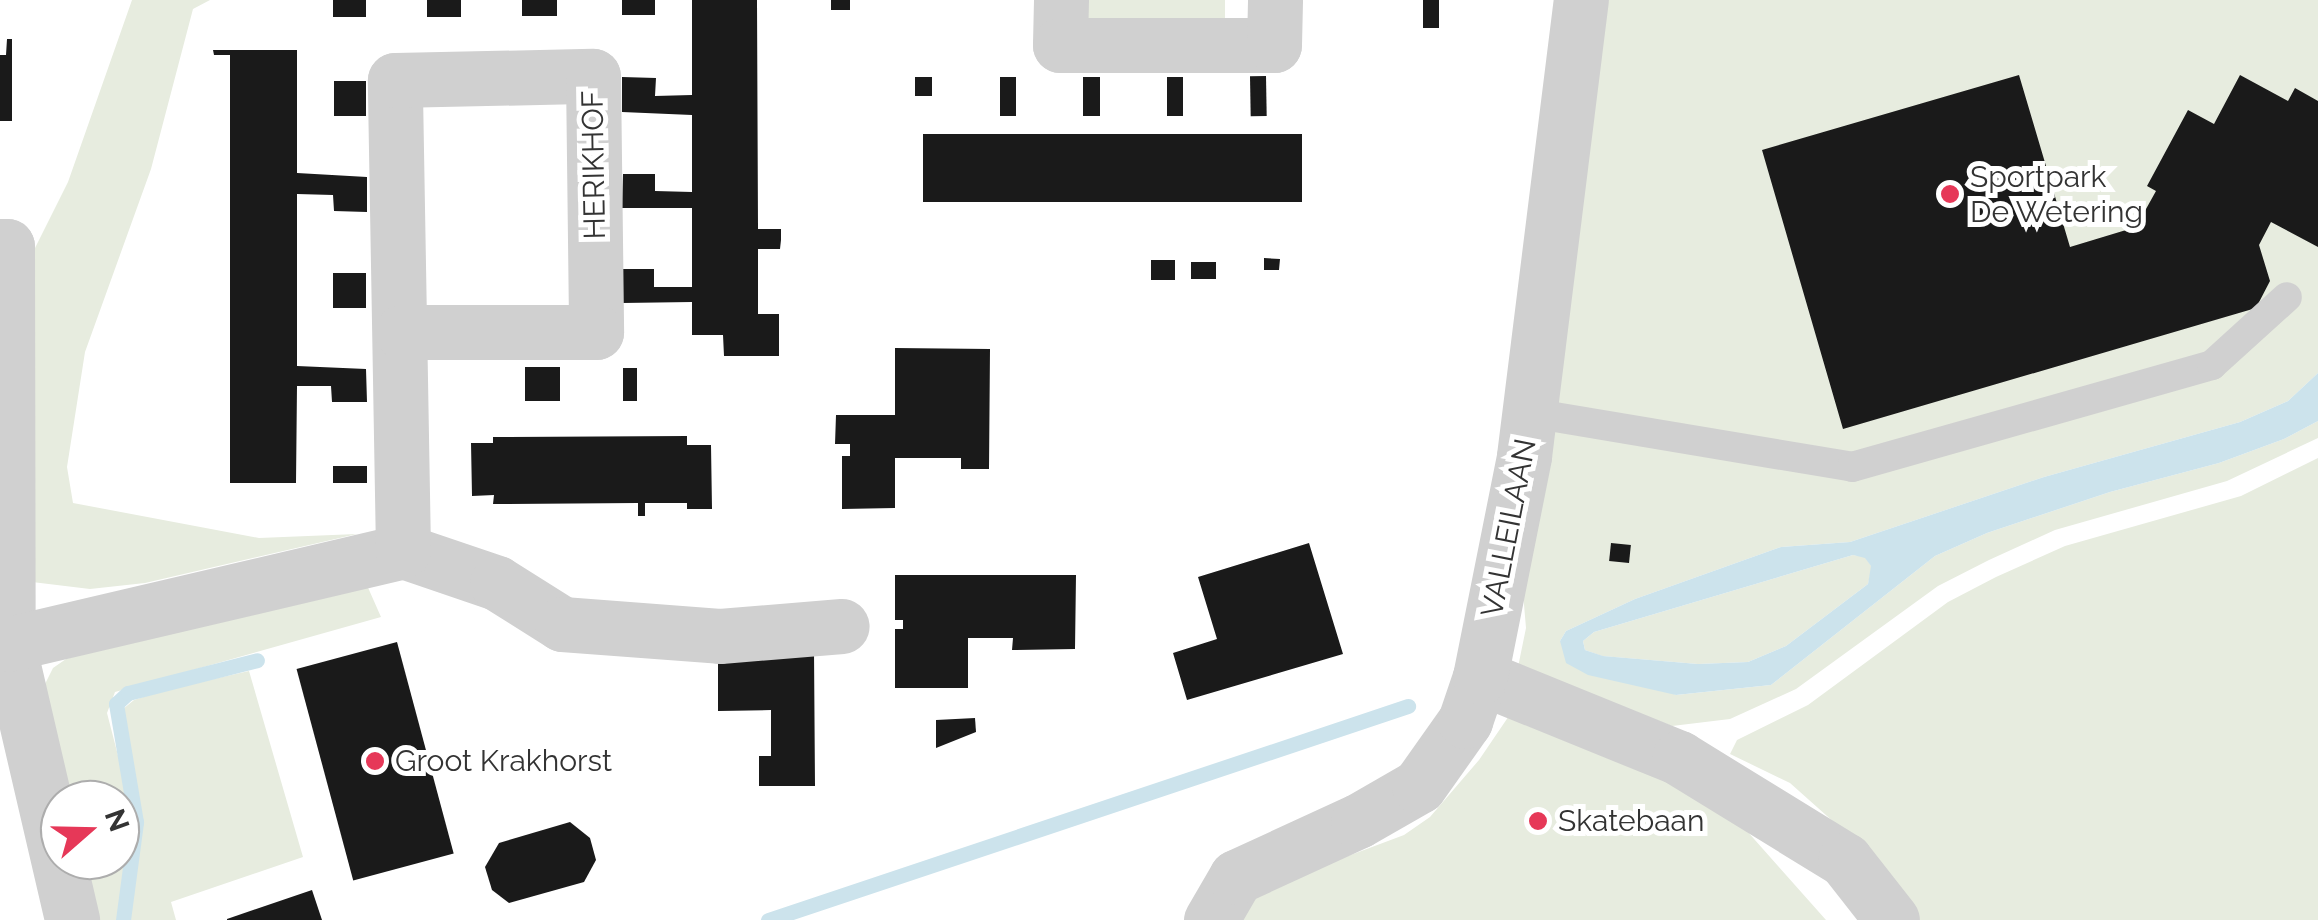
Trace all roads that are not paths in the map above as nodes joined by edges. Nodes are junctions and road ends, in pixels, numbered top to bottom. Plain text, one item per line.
1 (1061, 0) edge
2 (1275, 0) edge
3 (1582, 0) edge
4 (0, 246) edge
5 (2287, 296) dead end
6 (402, 332) junction
7 (1530, 413) junction
8 (5, 472) edge
9 (404, 551) junction
10 (842, 626) dead end
11 (8, 644) junction
12 (1480, 678) junction
13 (72, 920) edge
14 (1211, 920) edge
15 (1892, 920) edge

1 - 2 street
3 - 7 street, VALLEILAAN
4 - 8 street
5 - 7 lane
6 - 6 street, HERIKHOF
6 - 9 street, HERIKHOF
7 - 12 street, VALLEILAAN
8 - 11 street
9 - 10 street
9 - 11 street
11 - 13 street
12 - 14 street, VALLEILAAN
12 - 15 street

